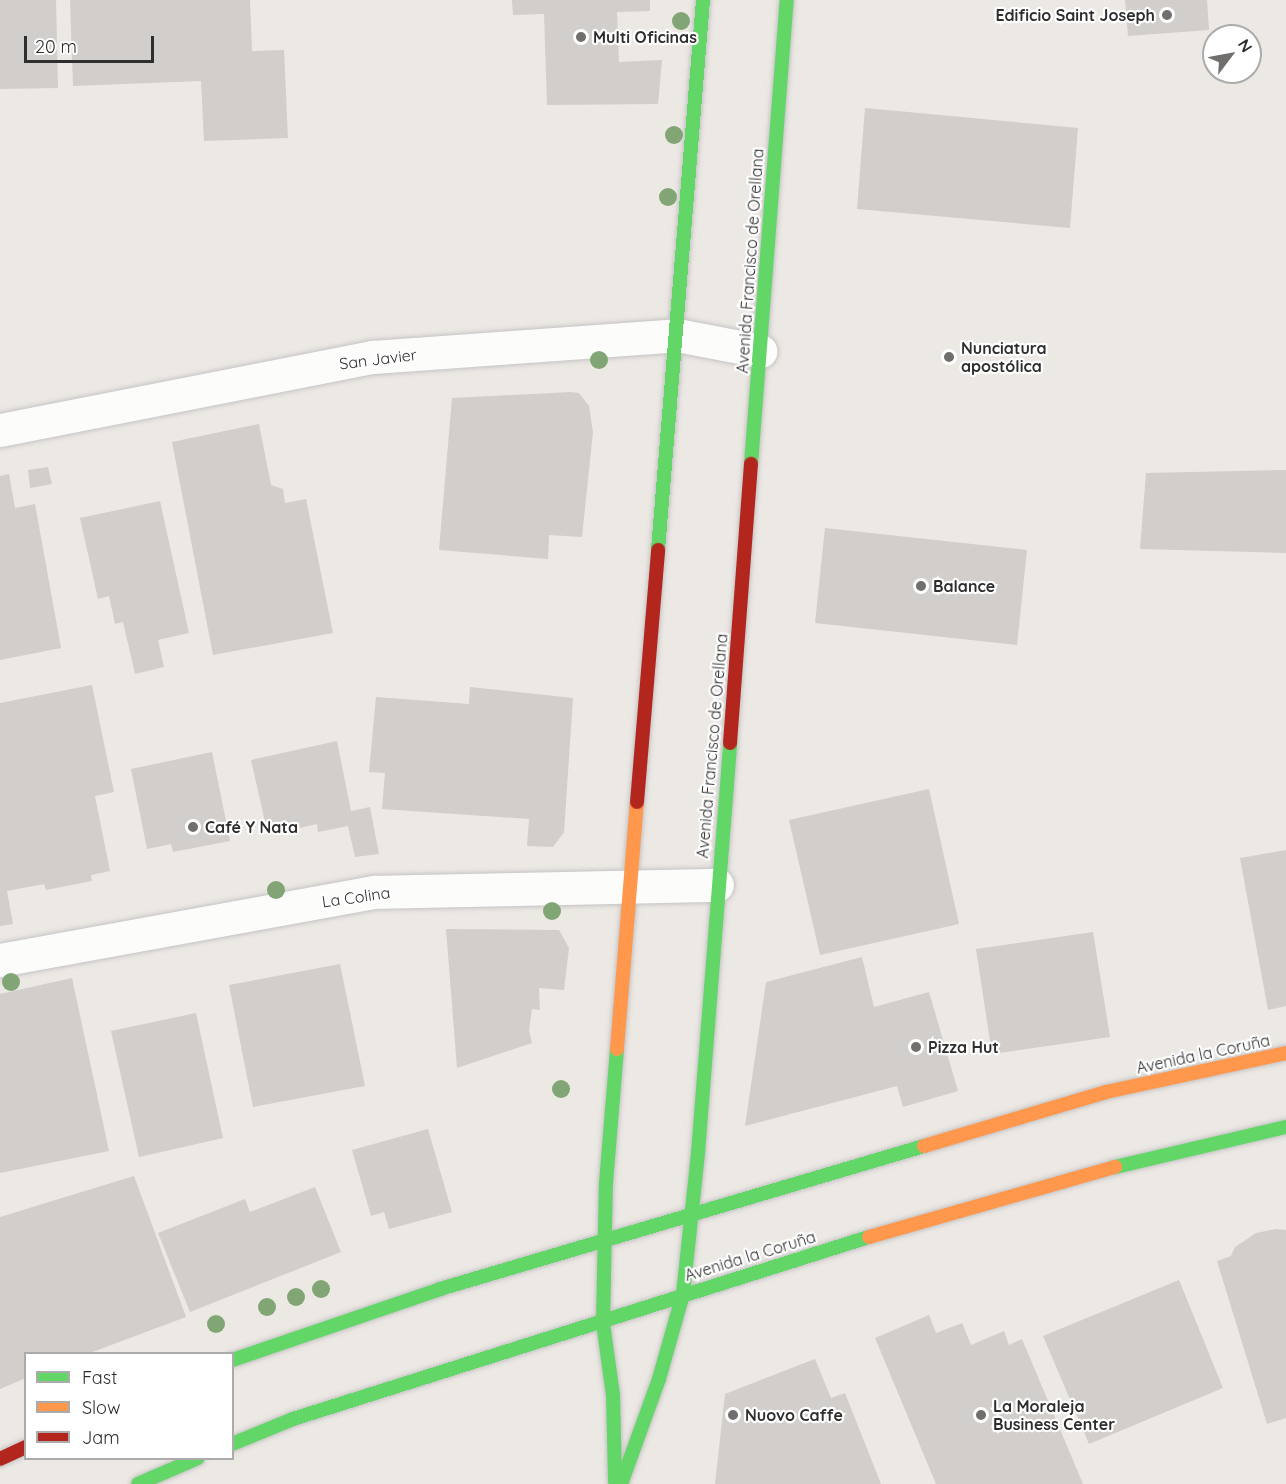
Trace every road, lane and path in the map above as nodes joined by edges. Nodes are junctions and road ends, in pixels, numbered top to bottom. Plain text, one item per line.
1 (703, 0) edge
2 (787, 0) edge
3 (676, 335) junction
4 (759, 351) junction
5 (0, 430) edge
6 (717, 885) junction
7 (633, 888) junction
8 (0, 960) edge
9 (1286, 1053) edge
10 (1286, 1127) edge
11 (690, 1217) junction
12 (605, 1242) junction
13 (683, 1294) junction
14 (603, 1323) junction
15 (234, 1359) edge
16 (234, 1443) edge
17 (24, 1448) edge
18 (0, 1459) edge
19 (193, 1460) edge
20 (138, 1484) edge
21 (615, 1484) edge
22 (621, 1484) edge

1 - 3 main road
2 - 4 main road, Avenida Francisco de Orellana
3 - 4 street, San Javier
3 - 5 street, San Javier
3 - 7 main road
4 - 6 main road, Avenida Francisco de Orellana
6 - 7 street, La Colina
6 - 11 main road, Avenida Francisco de Orellana
7 - 8 street, La Colina
7 - 12 main road
9 - 11 main road, Avenida la Coruña
10 - 13 main road, Avenida la Coruña
11 - 12 main road, Avenida la Coruña
11 - 13 main road, Avenida Francisco de Orellana
12 - 14 main road
12 - 15 main road, Avenida la Coruña
13 - 14 main road, Avenida la Coruña
13 - 22 main road, Avenida Francisco de Orellana
14 - 16 main road, Avenida la Coruña
14 - 21 main road
17 - 18 main road
19 - 20 main road

